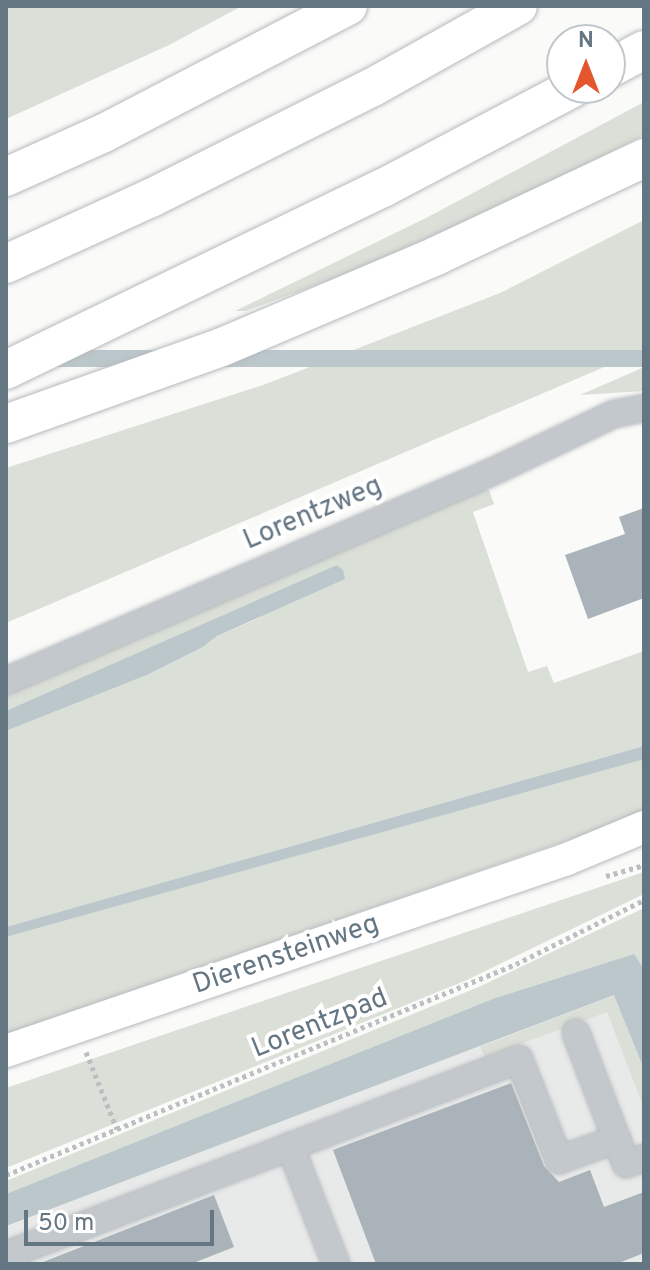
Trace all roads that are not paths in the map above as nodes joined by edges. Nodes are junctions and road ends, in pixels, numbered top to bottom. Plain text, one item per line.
1 (337, 6) edge
2 (348, 6) edge
3 (518, 6) edge
4 (298, 33) junction
5 (644, 50) edge
6 (626, 60) edge
7 (546, 102) edge
8 (644, 158) edge
9 (6, 177) edge
10 (6, 264) edge
11 (6, 370) edge
12 (644, 408) edge
13 (6, 424) edge
14 (6, 681) edge
15 (644, 827) edge
16 (644, 841) edge
17 (567, 859) junction
18 (576, 1033) dead end
19 (6, 1051) edge
20 (617, 1139) junction
21 (290, 1146) junction
22 (644, 1158) edge
23 (14, 1264) edge
24 (336, 1264) edge

1 - 4 highway
2 - 4 highway
3 - 10 highway
4 - 9 highway
5 - 6 highway
7 - 11 highway
8 - 13 highway
12 - 14 street, Lorentzweg
15 - 17 main road, Dierensteinweg
16 - 17 main road, Dierensteinweg
17 - 19 main road, Dierensteinweg
18 - 20 street
20 - 21 street
20 - 22 street
21 - 23 street
21 - 24 street

